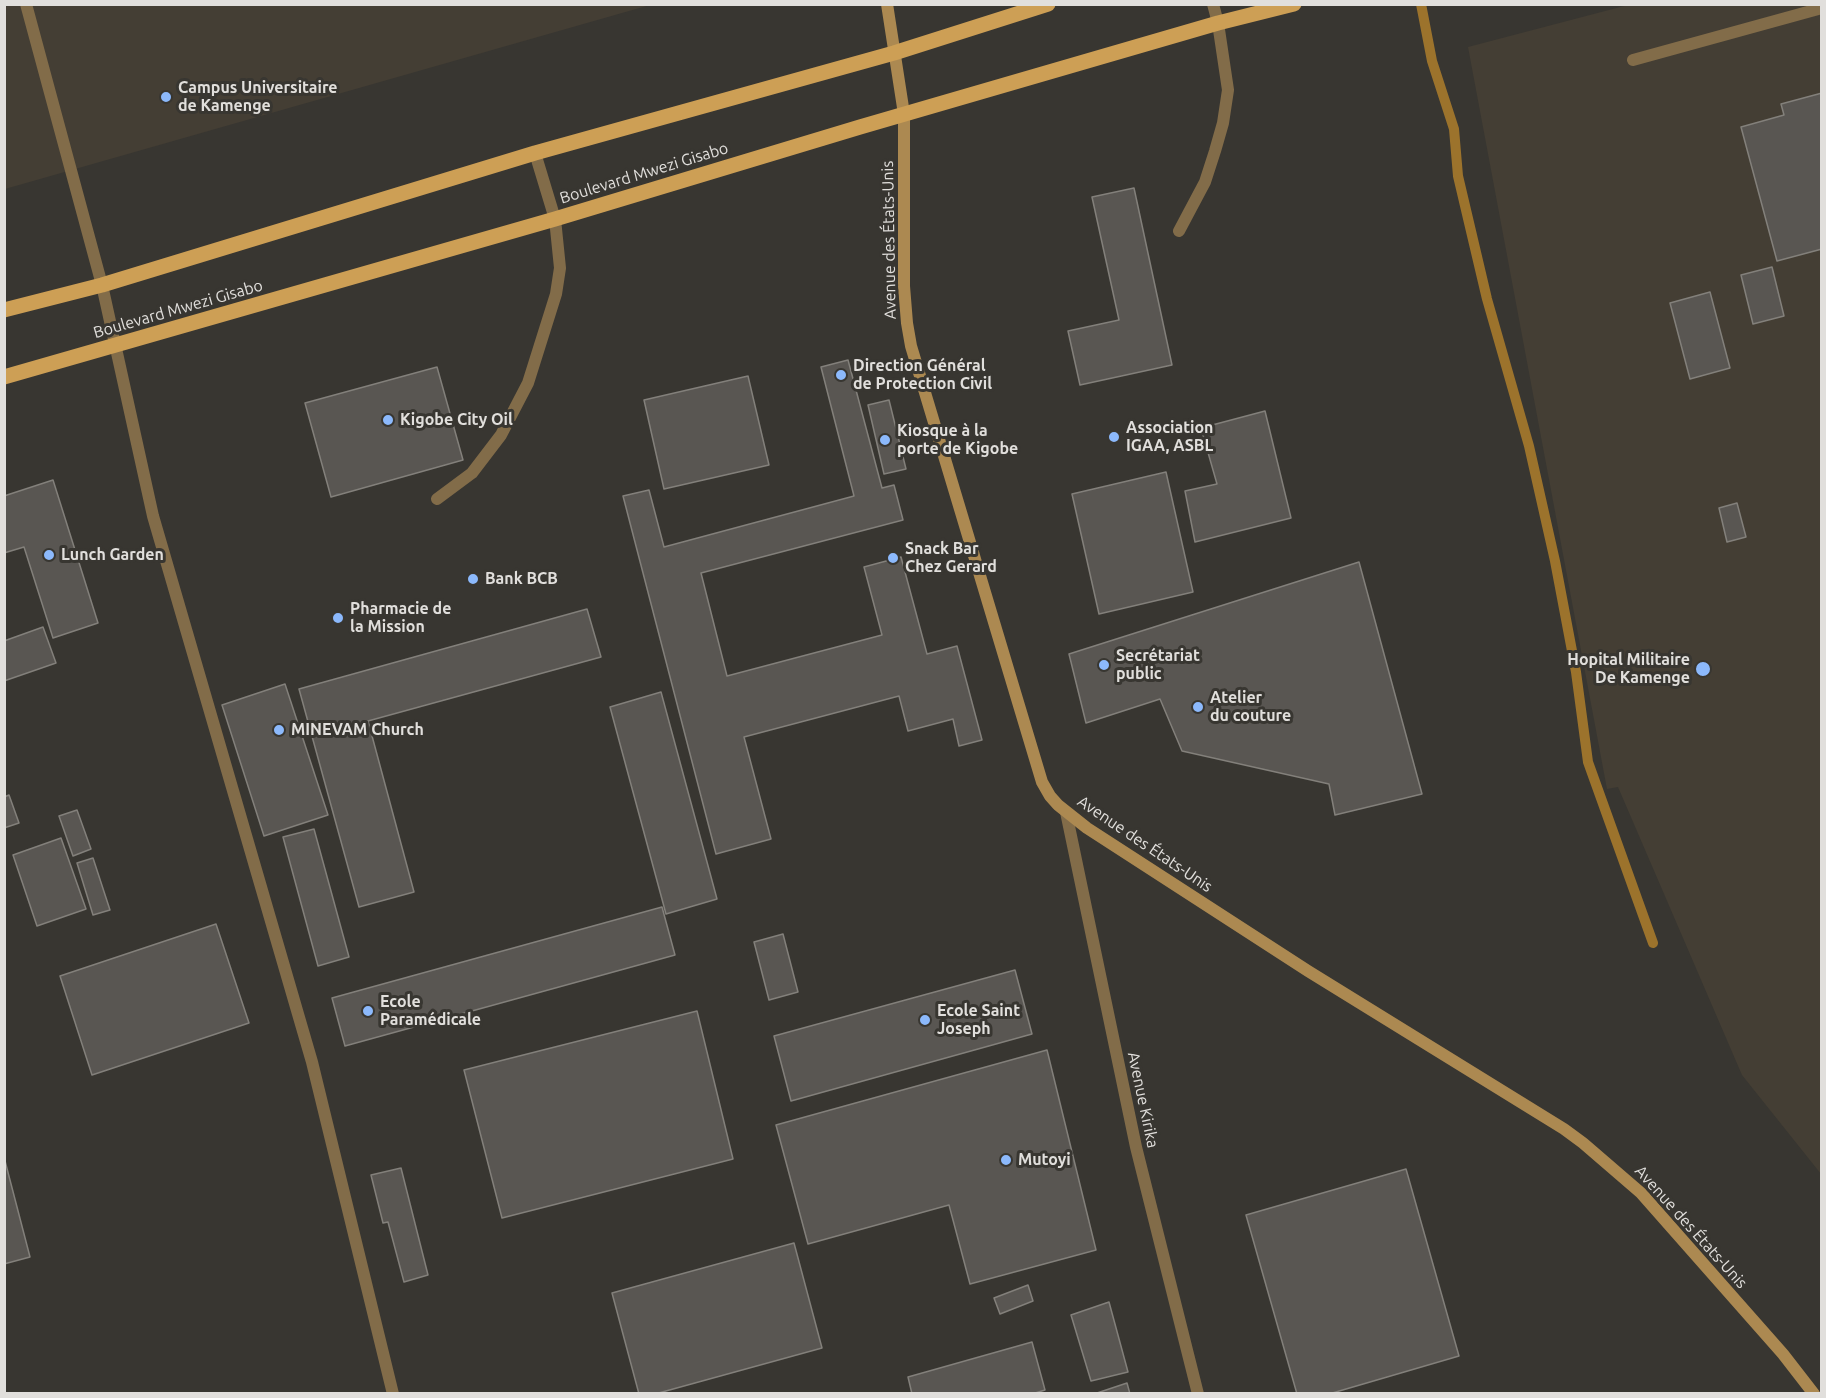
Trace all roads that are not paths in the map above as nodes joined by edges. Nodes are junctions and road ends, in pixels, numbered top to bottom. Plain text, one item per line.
1 (26, 4) edge
2 (887, 4) edge
3 (1048, 4) edge
4 (1213, 4) edge
5 (1294, 4) edge
6 (1821, 8) edge
7 (1218, 23) junction
8 (894, 53) junction
9 (1633, 60) dead end
10 (904, 114) junction
11 (535, 153) junction
12 (555, 219) junction
13 (1179, 231) dead end
14 (102, 285) junction
15 (4, 310) edge
16 (117, 346) junction
17 (4, 377) edge
18 (437, 499) dead end
19 (1066, 812) junction
20 (393, 1394) edge
21 (1198, 1394) edge
22 (1814, 1394) edge

1 - 14 street
2 - 8 street, Avenue des États-Unis
3 - 8 main road
4 - 7 street
5 - 7 main road, Boulevard Mwezi Gisabo
6 - 9 street
7 - 10 main road, Boulevard Mwezi Gisabo
7 - 13 street
8 - 10 street, Avenue des États-Unis
8 - 11 main road
10 - 12 main road, Boulevard Mwezi Gisabo
10 - 19 street, Avenue des États-Unis
11 - 12 street
11 - 14 main road
12 - 16 main road, Boulevard Mwezi Gisabo
12 - 18 street
14 - 15 main road
14 - 16 street
16 - 17 main road, Boulevard Mwezi Gisabo
16 - 20 street
19 - 21 street, Avenue Kirika
19 - 22 street, Avenue des États-Unis

